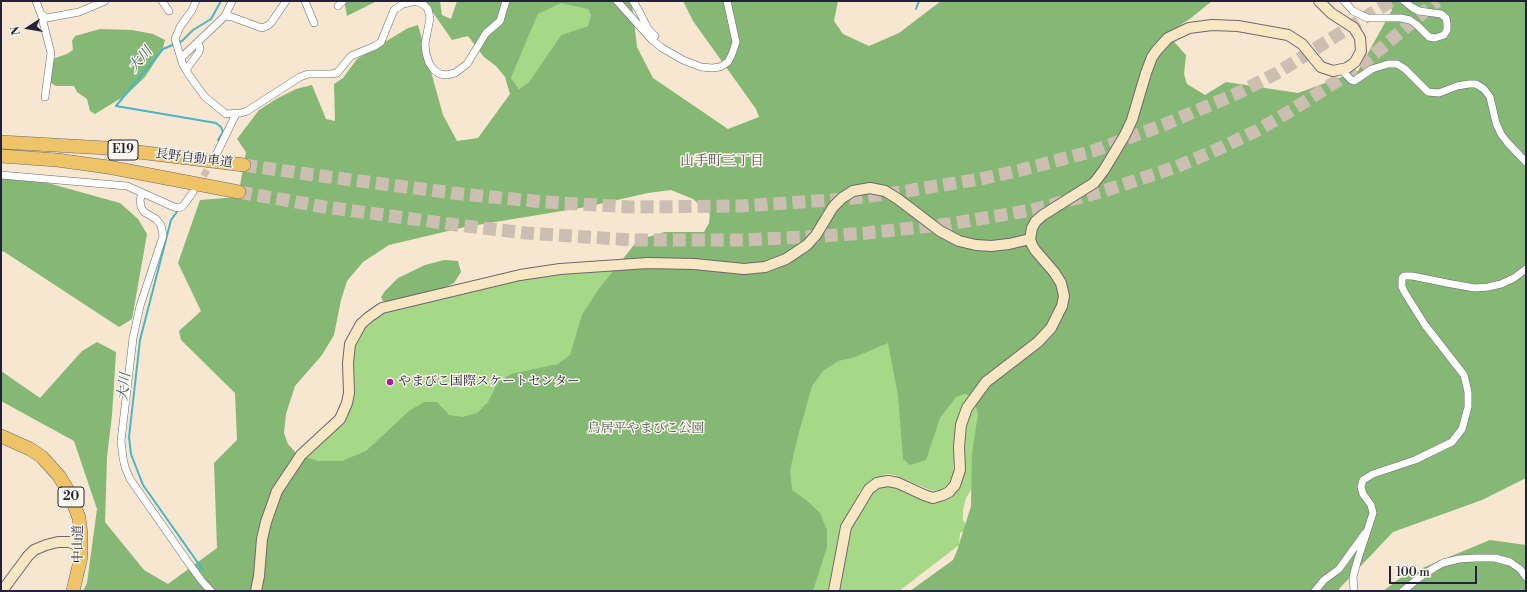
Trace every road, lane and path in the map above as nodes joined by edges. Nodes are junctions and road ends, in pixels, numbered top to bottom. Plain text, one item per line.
1 (36, 1) edge
2 (106, 1) edge
3 (162, 1) edge
4 (196, 1) edge
5 (232, 1) edge
6 (286, 1) edge
7 (305, 1) edge
8 (416, 1) edge
9 (506, 1) edge
10 (617, 1) edge
11 (633, 1) edge
12 (727, 1) edge
13 (1319, 1) edge
14 (1344, 1) edge
15 (1404, 1) edge
16 (169, 11) dead end
17 (41, 14) junction
18 (225, 16) junction
19 (314, 23) dead end
20 (198, 42) junction
21 (662, 48) junction
22 (181, 58) junction
23 (186, 70) junction
24 (1342, 70) junction
25 (46, 97) dead end
26 (236, 114) junction
27 (1, 142) edge
28 (216, 155) tunnel mouth
29 (1, 156) edge
30 (1526, 162) edge
31 (244, 165) tunnel mouth
32 (1, 175) edge
33 (142, 192) junction
34 (194, 192) tunnel mouth
35 (239, 192) tunnel mouth
36 (1030, 239) junction
37 (1526, 269) edge
38 (1, 436) edge
39 (1370, 526) junction
40 (82, 547) junction
41 (1526, 577) edge
42 (2, 591) edge
43 (73, 591) edge
44 (211, 591) edge
45 (256, 591) edge
46 (834, 591) edge
47 (1315, 591) edge
48 (1354, 591) edge
49 (1403, 591) edge

1 - 17 street
2 - 17 street
3 - 16 street
4 - 22 street
5 - 18 street
6 - 18 street
7 - 19 street
8 - 9 street
8 - 26 street
10 - 21 street
11 - 21 street
12 - 21 street
13 - 24 street
14 - 15 street
17 - 25 street
18 - 20 street
20 - 22 street
20 - 23 street
22 - 23 street
23 - 26 street
24 - 30 street
24 - 36 street
26 - 28 street
27 - 31 highway, 長野自動車道 / E19
29 - 35 highway, 長野自動車道 / E19
32 - 33 street
33 - 34 street
33 - 44 street
36 - 45 street
36 - 46 street
37 - 39 street
38 - 40 highway, 中山道 / 20
39 - 47 street
39 - 48 street
40 - 42 street
40 - 43 highway, 中山道 / 20
41 - 49 street

